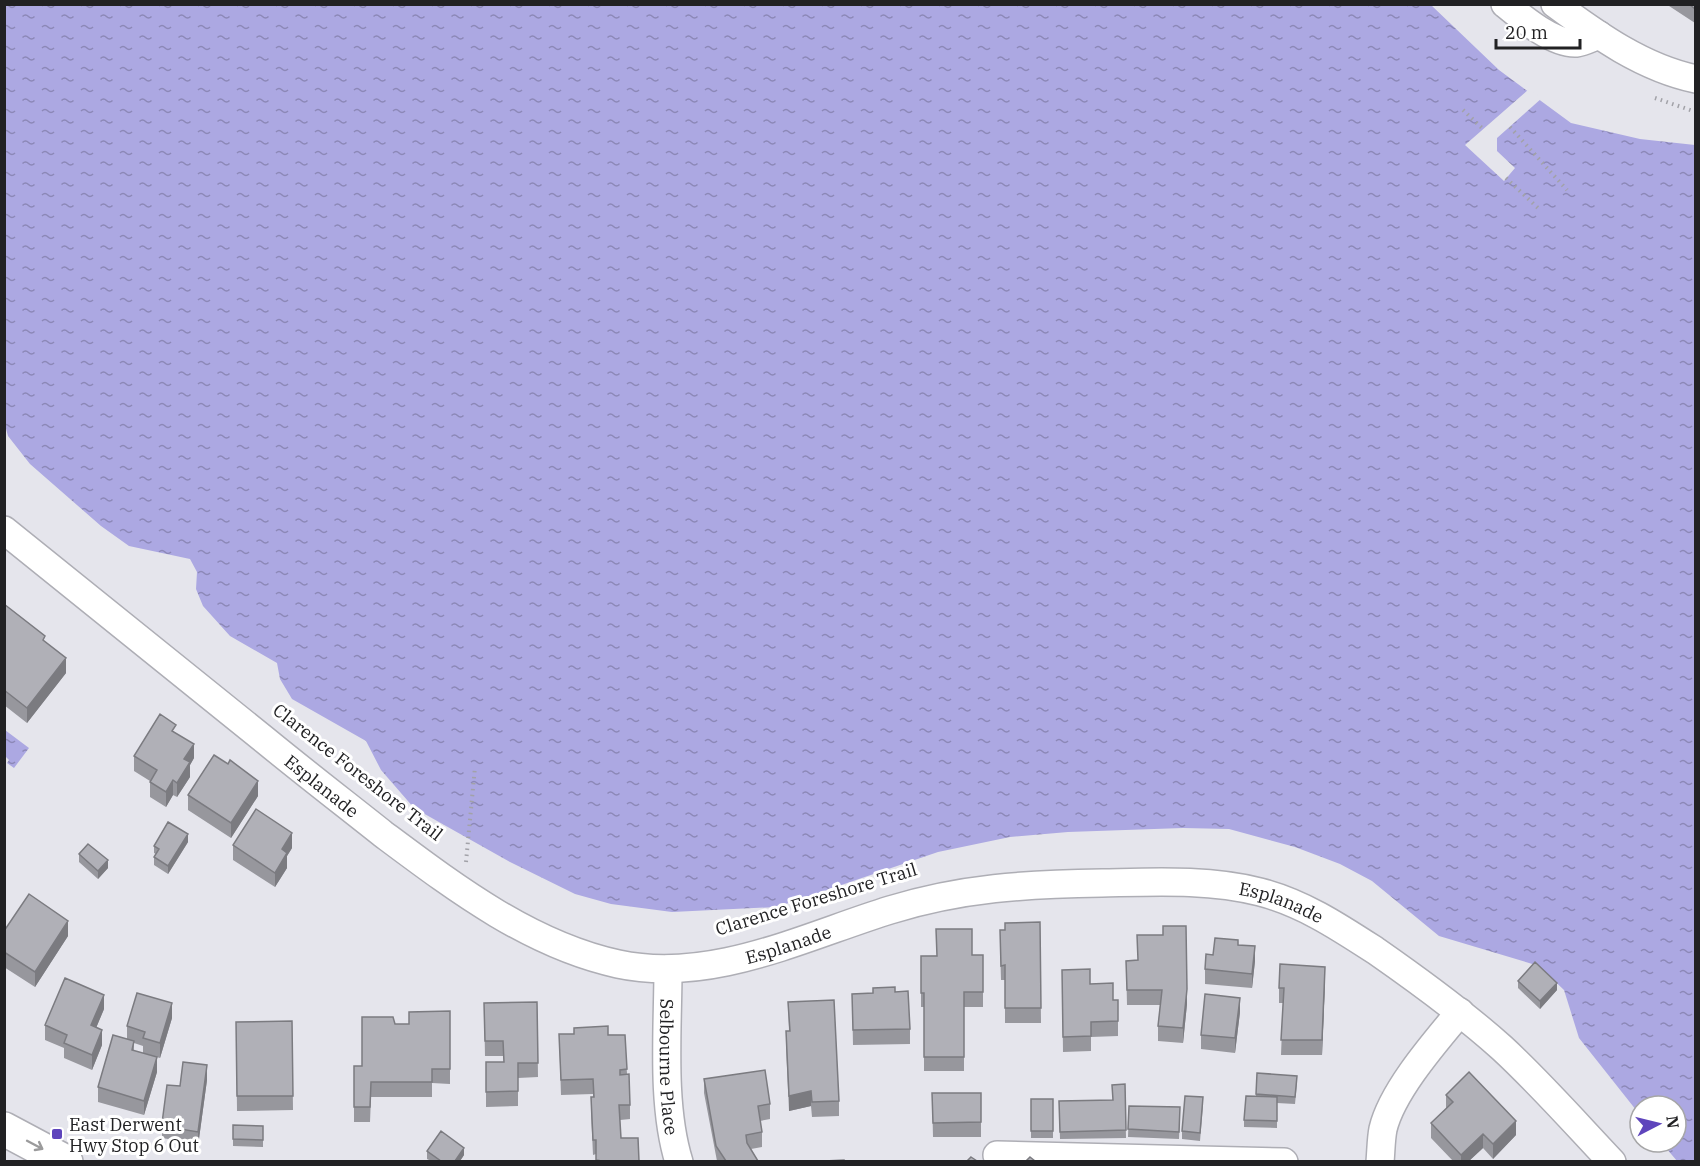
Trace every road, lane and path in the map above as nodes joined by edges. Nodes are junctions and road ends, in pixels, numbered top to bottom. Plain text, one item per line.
1 (1504, 4) edge
2 (1554, 4) edge
3 (1599, 35) junction
4 (1695, 79) edge
5 (1463, 110) dead end
6 (1510, 127) dead end
7 (1483, 129) dead end
8 (1506, 178) dead end
9 (1567, 190) dead end
10 (1538, 208) dead end
11 (4, 530) edge
12 (475, 767) dead end
13 (468, 849) dead end
14 (668, 969) junction
15 (1460, 1012) junction
16 (4, 1129) edge
17 (997, 1155) dead end
18 (66, 1161) edge
19 (679, 1161) edge
20 (1284, 1161) edge
21 (1380, 1161) edge
22 (1612, 1161) edge

1 - 3 street
2 - 3 street
3 - 4 street
5 - 7 path
6 - 9 path
8 - 10 path
11 - 14 street, Esplanade
12 - 13 path
14 - 15 street, Esplanade
14 - 19 street, Selbourne Place
15 - 21 street
15 - 22 street, Esplanade
16 -> 18 main road
17 - 20 street

